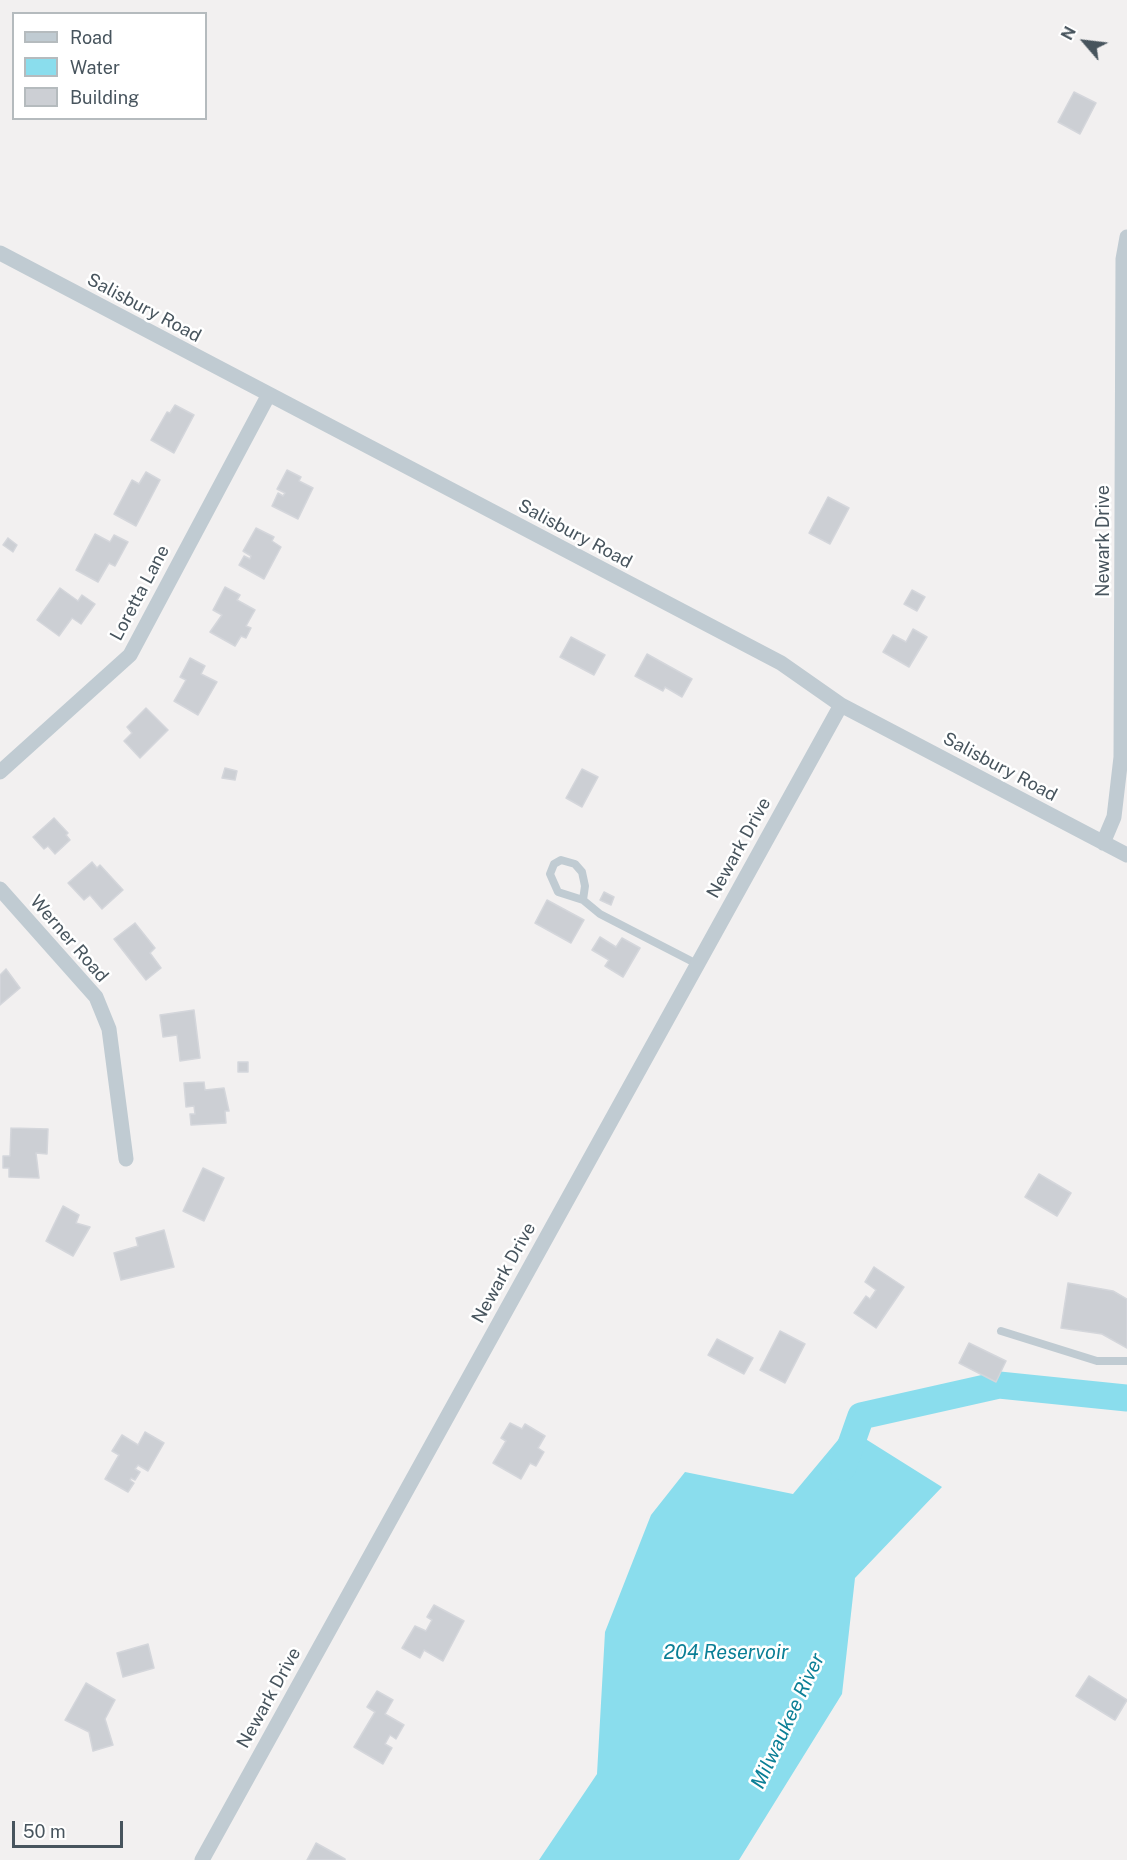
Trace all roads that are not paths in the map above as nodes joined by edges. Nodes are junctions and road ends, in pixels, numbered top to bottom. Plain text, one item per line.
1 (1127, 237) edge
2 (0, 253) edge
3 (268, 396) junction
4 (841, 705) junction
5 (0, 772) edge
6 (1103, 843) junction
7 (1127, 855) edge
8 (0, 889) edge
9 (583, 900) junction
10 (697, 964) junction
11 (126, 1159) dead end
12 (1001, 1331) dead end
13 (1127, 1360) edge
14 (204, 1859) edge

1 - 6 street, Newark Drive
2 - 3 street, Salisbury Road
3 - 4 street, Salisbury Road
3 - 5 street, Loretta Lane
4 - 6 street, Salisbury Road
4 - 10 street, Newark Drive
6 - 7 street, Salisbury Road
8 - 11 street, Werner Road
9 - 9 lane
9 - 10 lane
10 - 14 street, Newark Drive
12 - 13 lane

